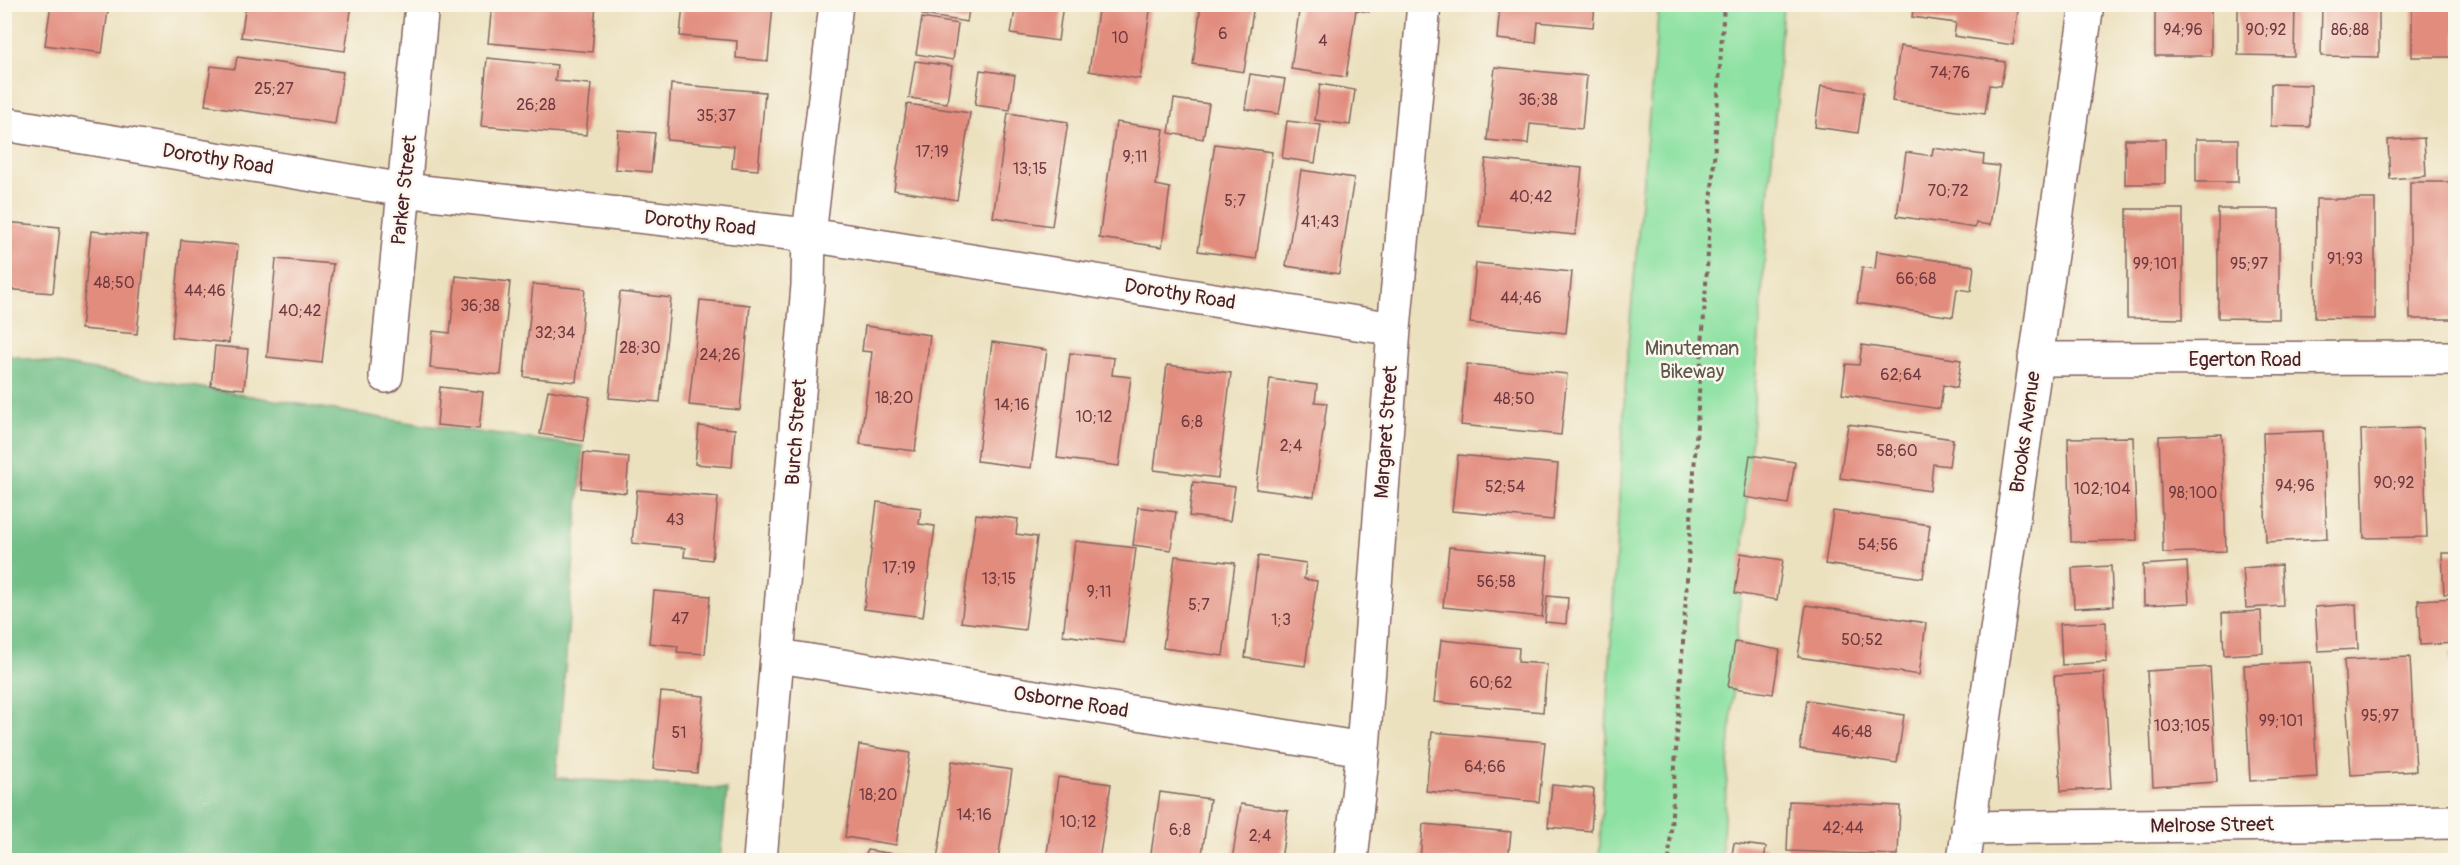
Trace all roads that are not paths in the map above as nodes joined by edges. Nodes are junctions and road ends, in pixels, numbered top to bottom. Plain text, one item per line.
1 (422, 4) edge
2 (836, 4) edge
3 (1424, 4) edge
4 (2087, 4) edge
5 (4, 124) edge
6 (404, 190) junction
7 (809, 236) junction
8 (1394, 329) junction
9 (2456, 358) edge
10 (2035, 359) junction
11 (386, 376) dead end
12 (779, 656) junction
13 (1363, 748) junction
14 (2456, 822) edge
15 (1968, 828) junction
16 (760, 861) edge
17 (1351, 861) edge
18 (1964, 861) edge

1 - 6 street, Parker Street
2 - 7 street, Burch Street
3 - 8 street, Margaret Street
4 - 10 street, Brooks Avenue
5 - 6 street, Dorothy Road
6 - 7 street, Dorothy Road
6 - 11 street, Parker Street
7 - 8 street, Dorothy Road
7 - 12 street, Burch Street
8 - 13 street, Margaret Street
9 - 10 street, Egerton Road
10 - 15 street, Brooks Avenue
12 - 13 street, Osborne Road
12 - 16 street, Burch Street
13 - 17 street, Margaret Street
14 - 15 street, Melrose Street
15 - 18 street, Brooks Avenue

